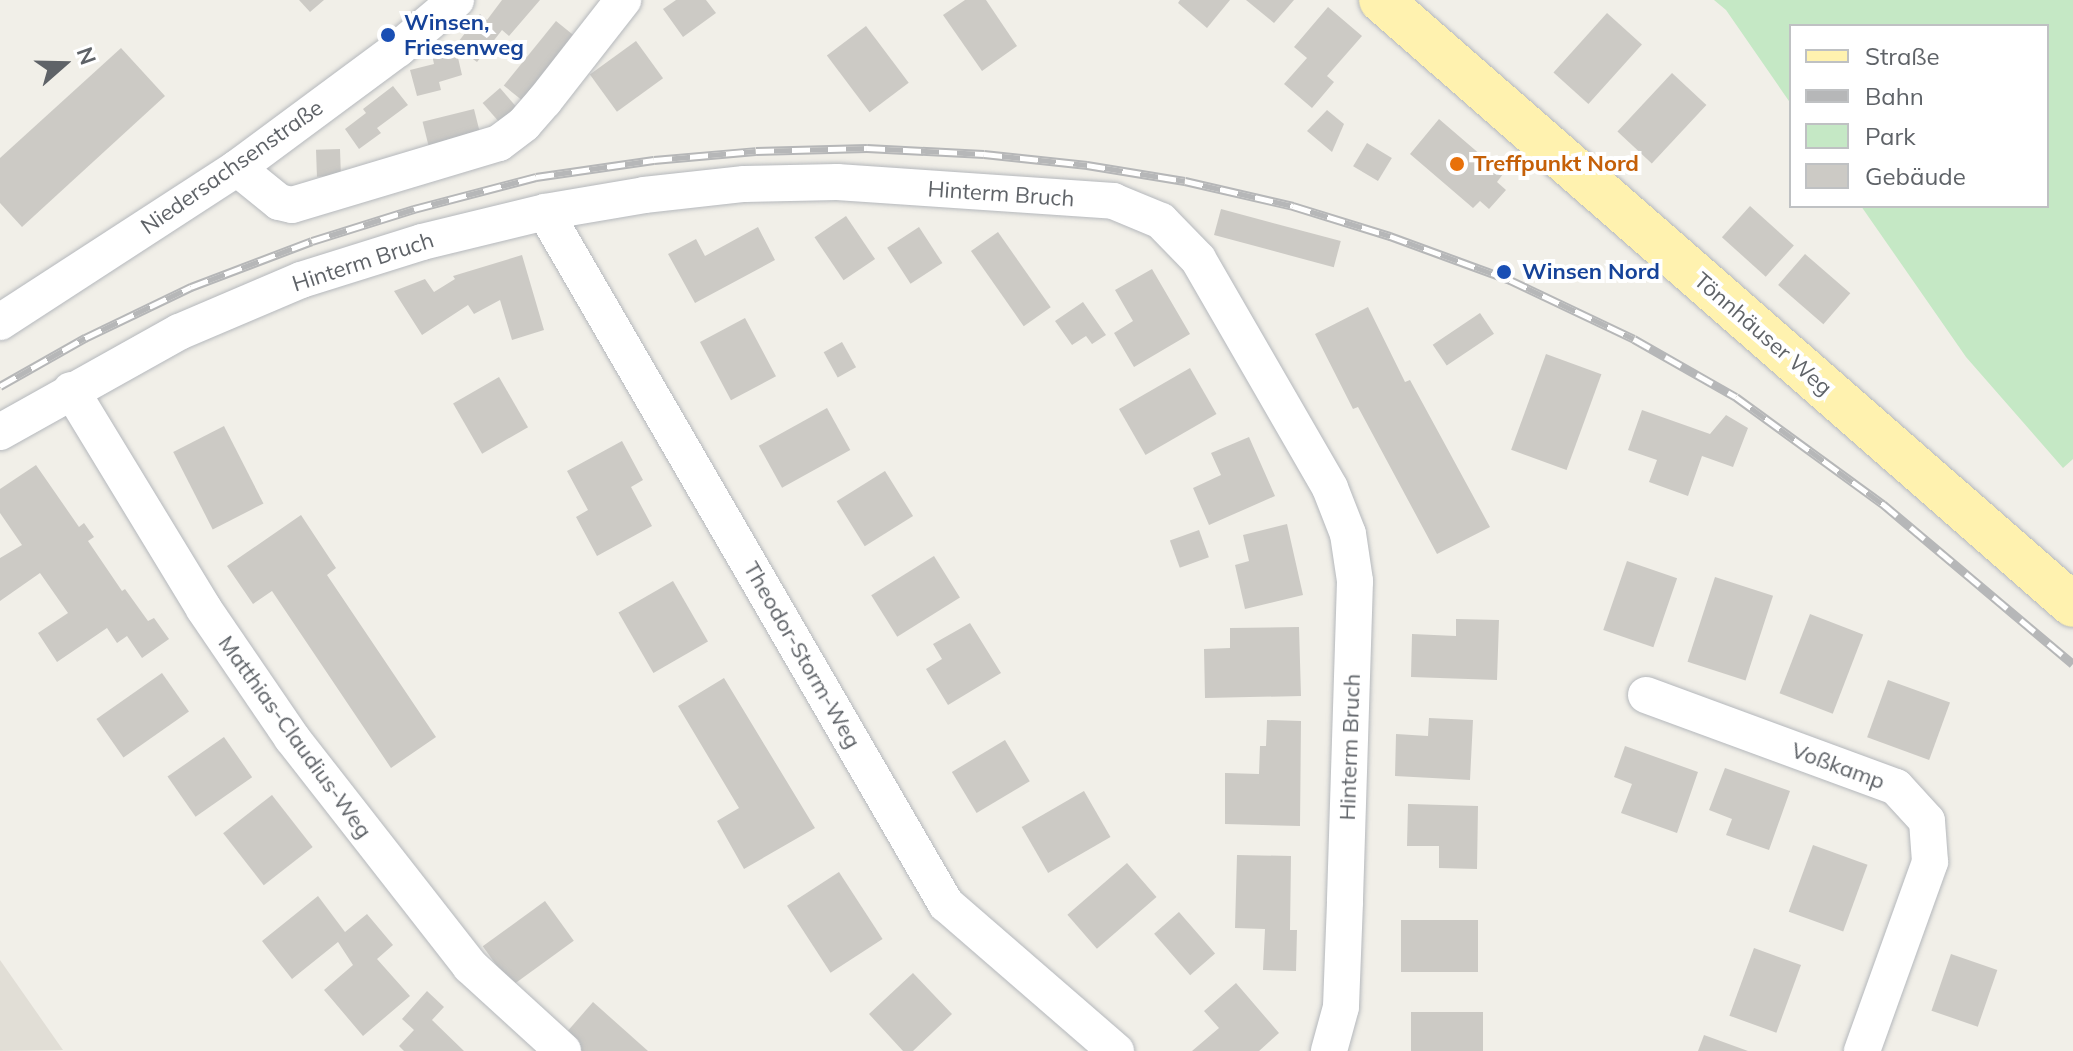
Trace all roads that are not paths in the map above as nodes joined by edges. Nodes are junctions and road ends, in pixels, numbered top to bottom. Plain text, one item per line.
1 (623, 0) edge
2 (1381, 0) edge
3 (445, 3) edge
4 (237, 168) junction
5 (545, 212) junction
6 (7, 309) edge
7 (71, 390) junction
8 (0, 432) edge
9 (2073, 605) edge
10 (1646, 695) dead end
11 (563, 1051) edge
12 (1116, 1051) edge
13 (1329, 1051) edge
14 (1862, 1051) edge

1 - 4 street
2 - 9 main road, Tönnhäuser Weg
3 - 4 street, Niedersachsenstraße
4 - 6 street, Niedersachsenstraße
5 - 7 street, Hinterm Bruch
5 - 12 street, Theodor-Storm-Weg
5 - 13 street, Hinterm Bruch
7 - 8 street, Hinterm Bruch
7 - 11 street, Matthias-Claudius-Weg
10 - 14 street, Voßkamp

